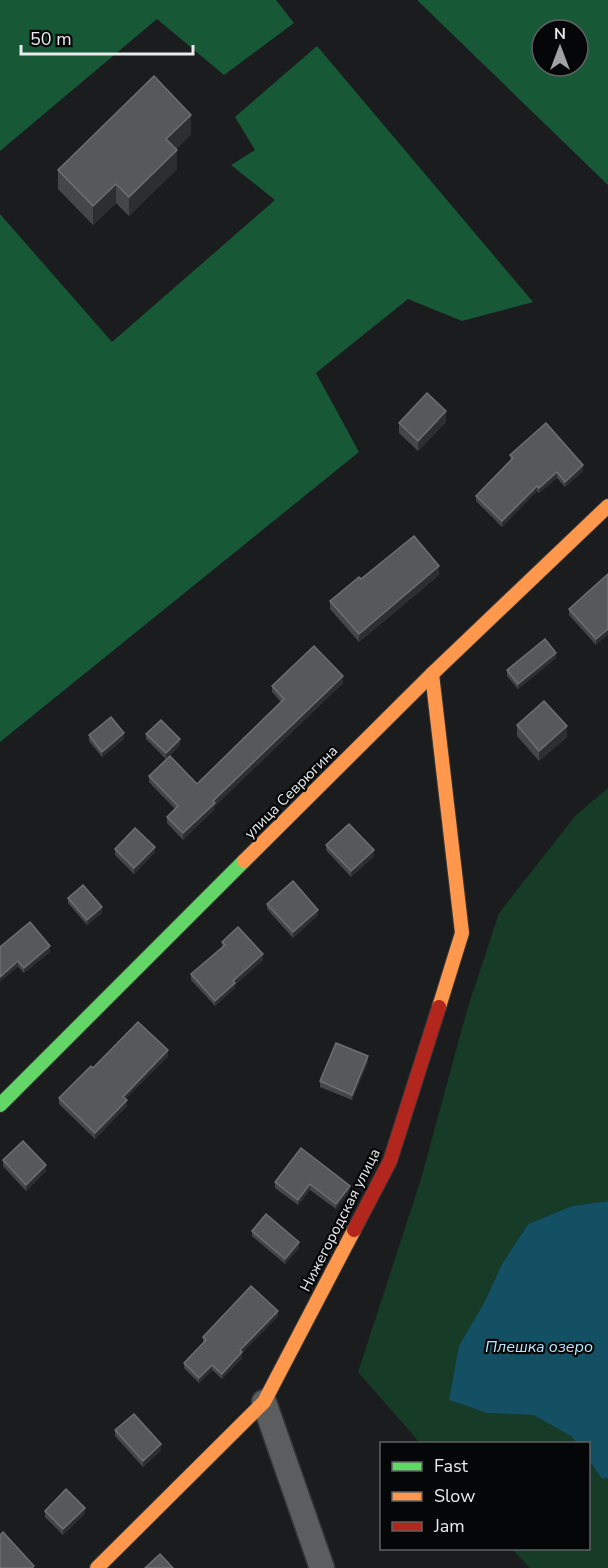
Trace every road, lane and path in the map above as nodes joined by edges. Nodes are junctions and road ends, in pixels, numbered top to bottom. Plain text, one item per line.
1 (608, 506) edge
2 (432, 674) junction
3 (0, 1105) edge
4 (264, 1402) junction
5 (97, 1568) edge
6 (322, 1568) edge

1 - 2 street, улица Севрюгина
2 - 3 street, улица Севрюгина
2 - 4 street, Нижегородская улица
4 - 5 street, Нижегородская улица
4 - 6 street

